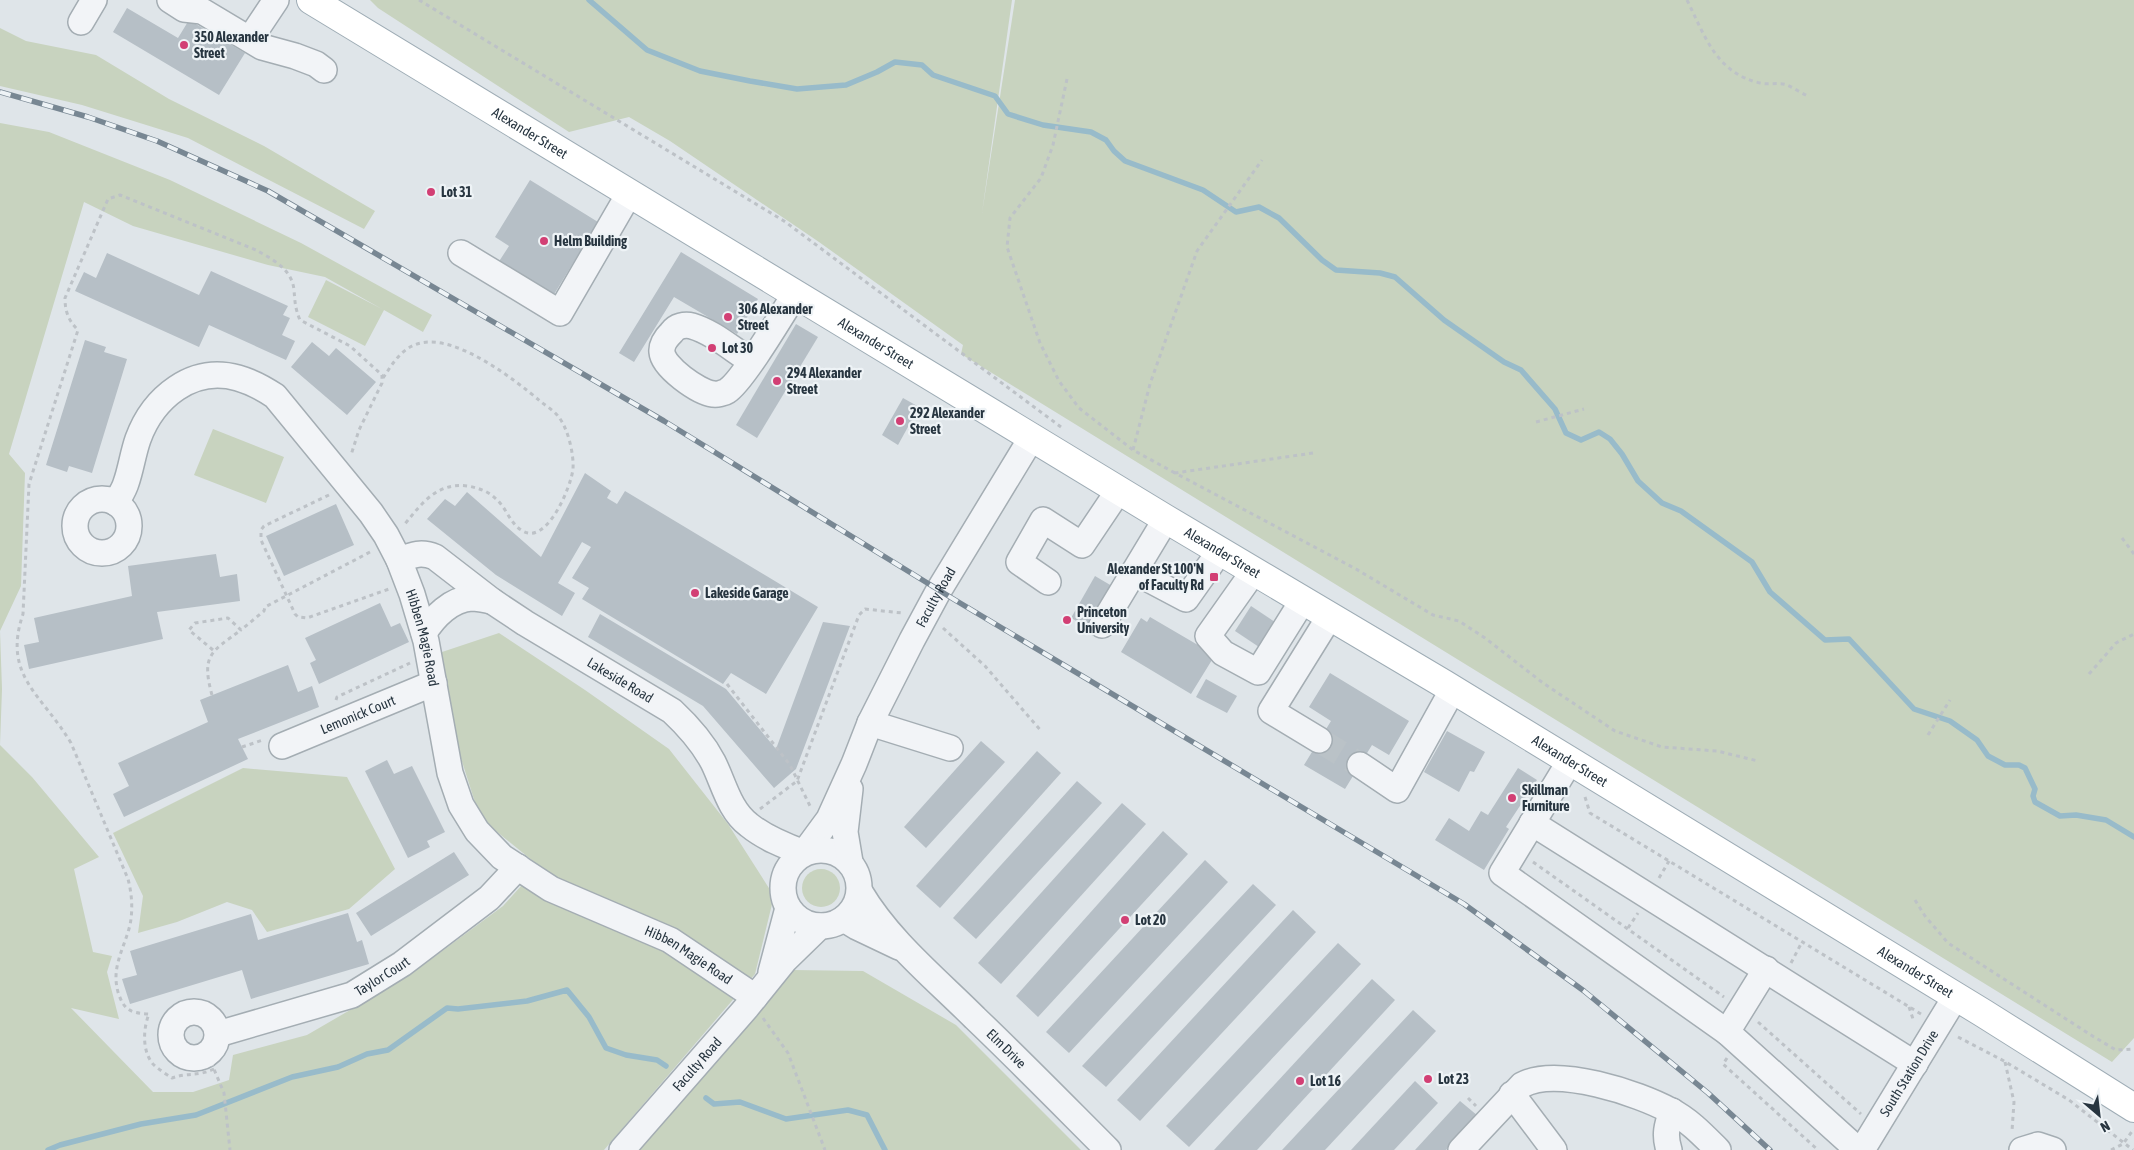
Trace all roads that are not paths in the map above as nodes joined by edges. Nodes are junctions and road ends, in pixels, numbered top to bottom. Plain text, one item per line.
1 (94, 0) edge
2 (170, 0) edge
3 (276, 0) edge
4 (311, 0) edge
5 (81, 22) dead end
6 (250, 39) junction
7 (324, 70) dead end
8 (629, 194) junction
9 (461, 254) dead end
10 (795, 294) junction
11 (751, 361) dead end
12 (1032, 437) junction
13 (1119, 490) junction
14 (116, 503) dead end
15 (1166, 519) junction
16 (394, 551) junction
17 (1220, 551) junction
18 (1254, 571) junction
19 (1135, 572) junction
20 (1048, 582) dead end
21 (1302, 600) junction
22 (492, 601) junction
23 (1330, 616) junction
24 (1102, 626) dead end
25 (424, 633) junction
26 (434, 682) junction
27 (1453, 689) junction
28 (870, 723) junction
29 (1319, 740) tunnel mouth
30 (275, 742) road end
31 (950, 748) dead end
32 (1570, 761) junction
33 (854, 764) junction
34 (1360, 765) tunnel mouth
35 (752, 819) junction
36 (1532, 823) junction
37 (804, 853) junction
38 (850, 862) junction
39 (518, 867) junction
40 (784, 876) junction
41 (860, 892) junction
42 (788, 908) junction
43 (844, 919) junction
44 (820, 926) junction
45 (903, 950) junction
46 (1777, 969) junction
47 (770, 977) junction
48 (1956, 996) junction
49 (758, 1006) junction
50 (1728, 1032) junction
51 (213, 1053) road end
52 (1915, 1064) junction
53 (1512, 1094) junction
54 (2134, 1108) edge
55 (1672, 1111) junction
56 (2017, 1140) edge
57 (622, 1150) edge
58 (1108, 1150) edge
59 (1461, 1150) edge
60 (1554, 1150) edge
61 (1669, 1150) edge
62 (1718, 1150) edge
63 (1858, 1150) edge
64 (1862, 1150) edge
65 (2053, 1150) edge

1 - 5 street
2 - 6 street
3 - 6 street
4 - 8 main road, Alexander Street
6 - 7 street
8 - 9 street
8 - 10 main road, Alexander Street
10 - 11 street
10 - 12 main road, Alexander Street
12 - 13 main road, Alexander Street
12 - 28 street, Faculty Road
13 - 15 main road, Alexander Street
13 - 20 street
14 - 16 street, Hibben Magie Road
15 - 17 main road, Alexander Street
15 - 19 street
16 - 22 street, Lakeside Road
16 - 25 street, Hibben Magie Road
17 - 18 main road, Alexander Street
17 - 19 street
18 - 21 main road, Alexander Street
18 - 21 street
19 - 24 street
21 - 23 main road, Alexander Street
22 - 25 street
22 - 35 street, Lakeside Road
23 - 27 main road, Alexander Street
23 - 29 street
25 - 26 street, Hibben Magie Road
26 - 30 street, Lemonick Court
26 - 39 street, Hibben Magie Road
27 - 32 main road, Alexander Street
27 - 34 street
28 - 31 street
28 - 33 street, Faculty Road
32 - 36 street
32 - 48 main road, Alexander Street
33 - 37 street, Faculty Road
33 - 38 street, Faculty Road
35 - 37 street, Lakeside Road
35 - 40 street
36 - 46 street
36 - 50 street
37 - 38 street
37 - 40 street
38 - 41 street
39 - 49 street, Hibben Magie Road
39 - 51 street, Taylor Court
40 - 42 street
41 - 43 street
41 - 45 street, Elm Drive
42 - 44 street
42 - 47 street, Faculty Road
43 - 44 street
43 - 45 street, Elm Drive
44 - 47 street, Faculty Road
45 - 58 street, Elm Drive
46 - 50 street
46 - 52 street
47 - 49 street, Faculty Road
48 - 52 street, South Station Drive
48 - 54 main road, Alexander Street
49 - 57 street, Faculty Road
50 - 63 street
52 - 64 street, South Station Drive
53 - 55 street
53 - 59 street
53 - 60 street
55 - 61 street
55 - 62 street
56 - 65 street

